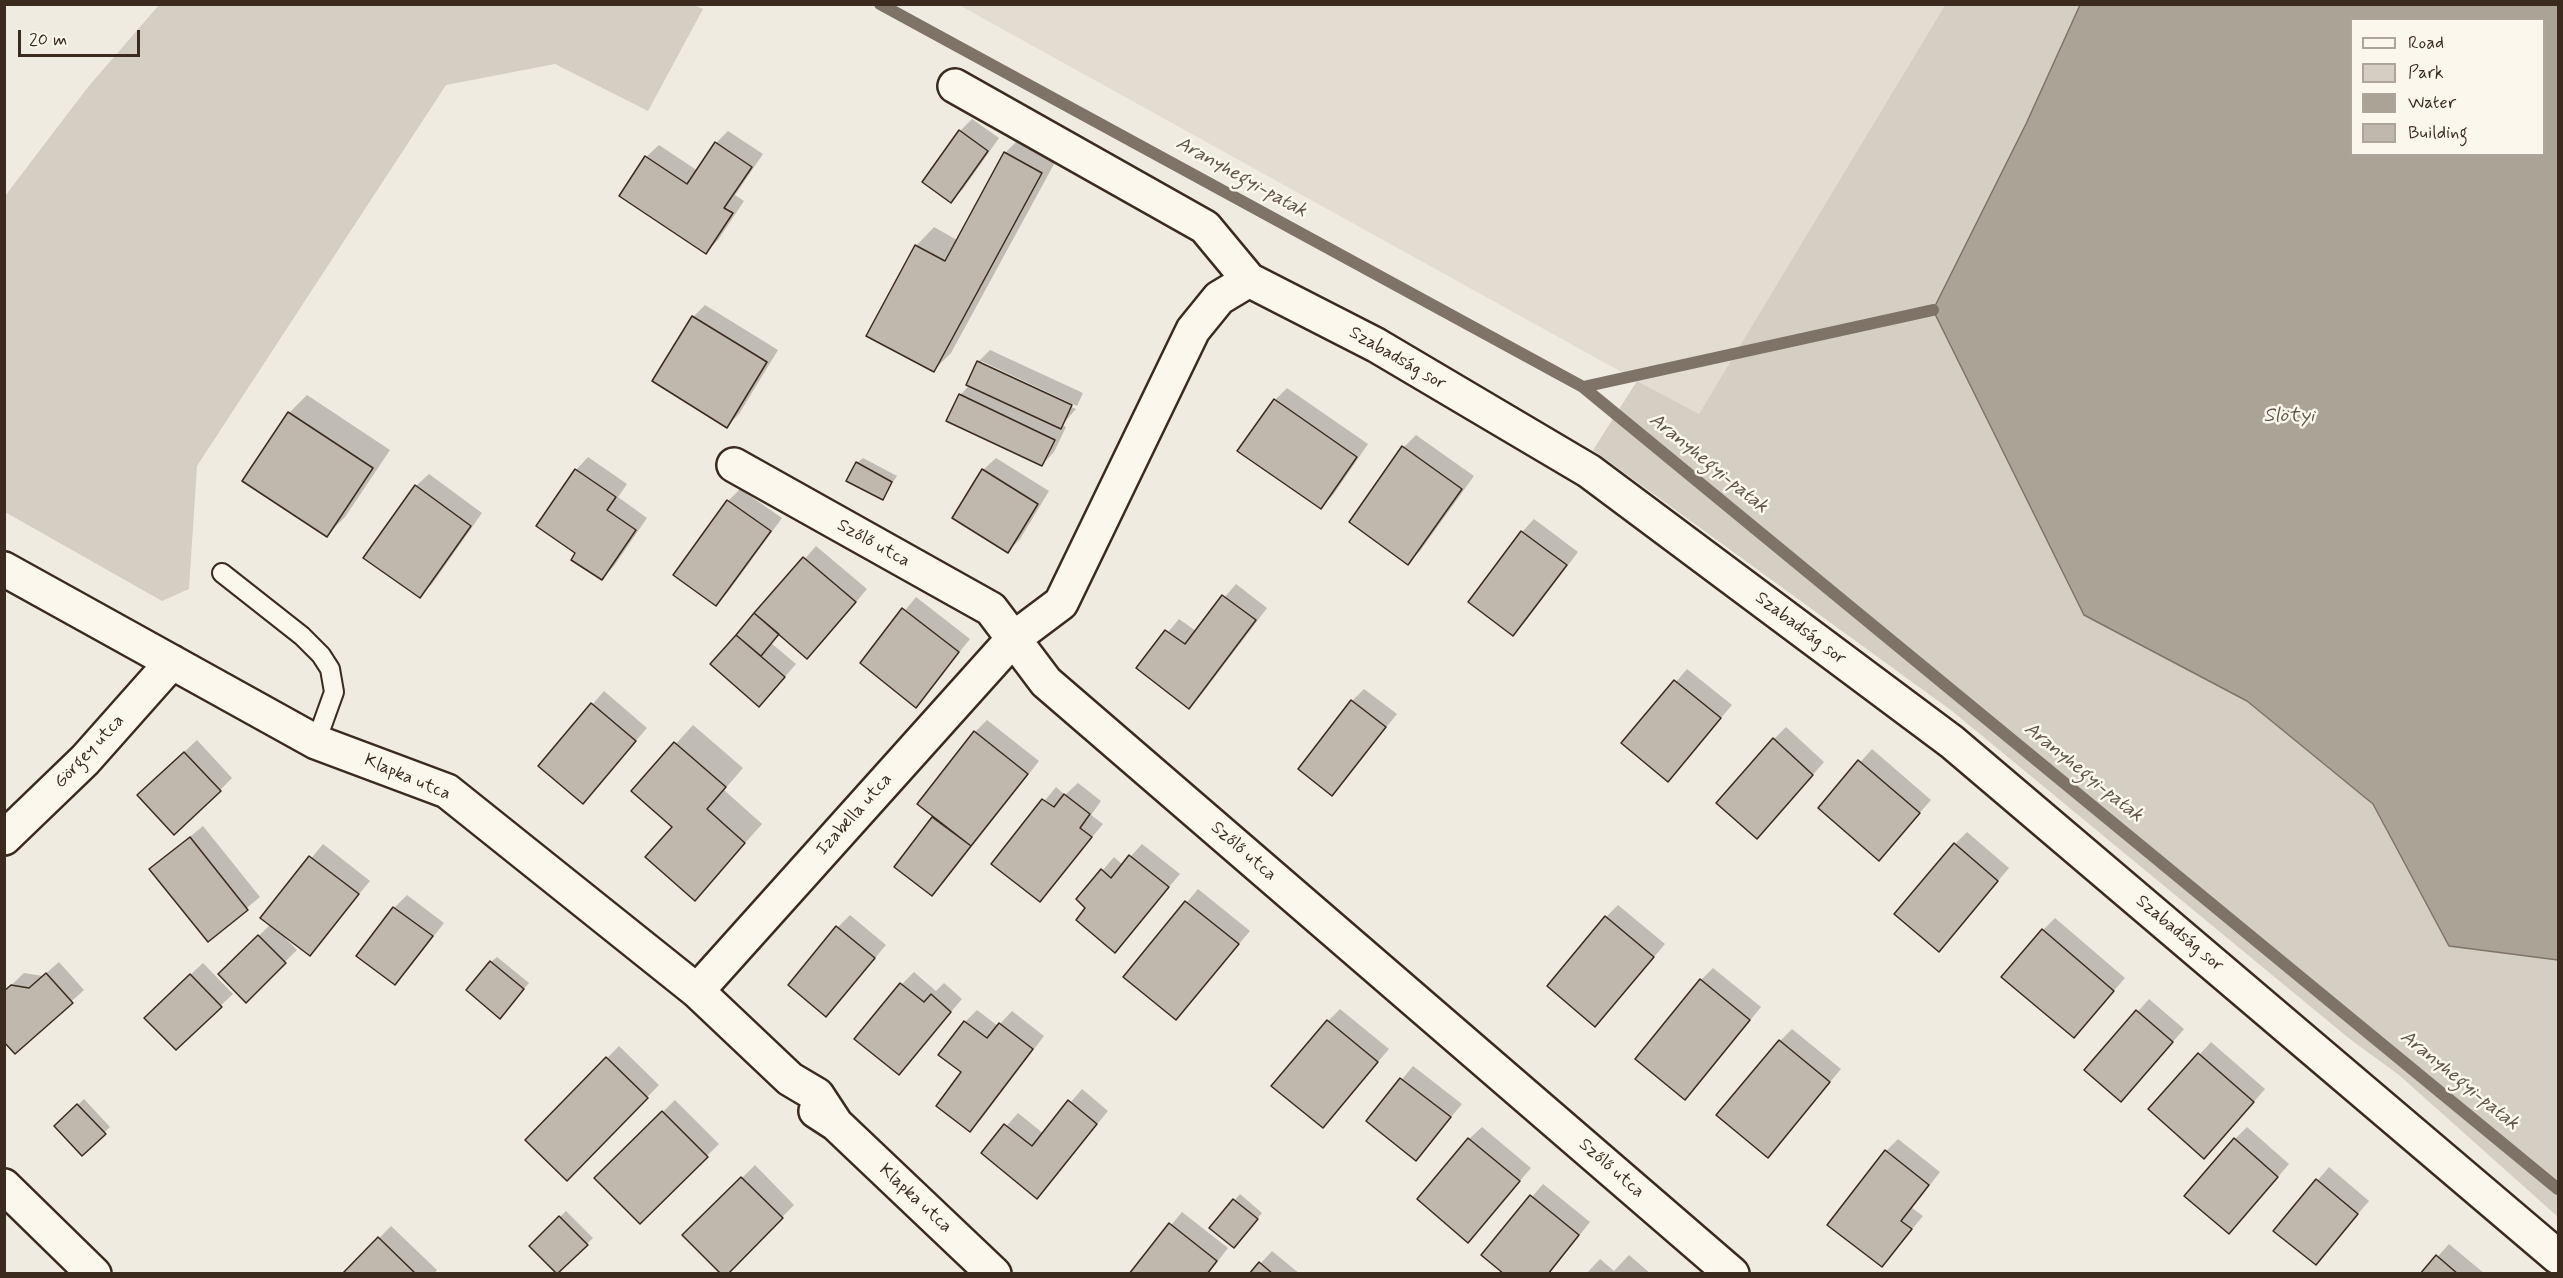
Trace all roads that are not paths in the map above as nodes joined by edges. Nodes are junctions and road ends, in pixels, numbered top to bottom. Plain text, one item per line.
1 (966, 92) dead end
2 (1249, 280) junction
3 (734, 465) dead end
4 (4, 569) edge
5 (222, 573) dead end
6 (1013, 639) junction
7 (172, 662) junction
8 (316, 742) junction
9 (4, 838) edge
10 (697, 991) junction
11 (4, 1186) edge
12 (2559, 1257) edge
13 (94, 1274) edge
14 (994, 1274) edge
15 (1732, 1274) edge

1 - 2 street, Szabadság sor
2 - 6 street, Izabella utca
2 - 12 street, Szabadság sor
3 - 6 street, Szőlő utca
4 - 7 street, Klapka utca
5 - 8 lane
6 - 10 street, Izabella utca
6 - 15 street, Szőlő utca
7 - 8 street, Klapka utca
7 - 9 street, Görgey utca
8 - 10 street, Klapka utca
10 - 14 street, Klapka utca
11 - 13 street

